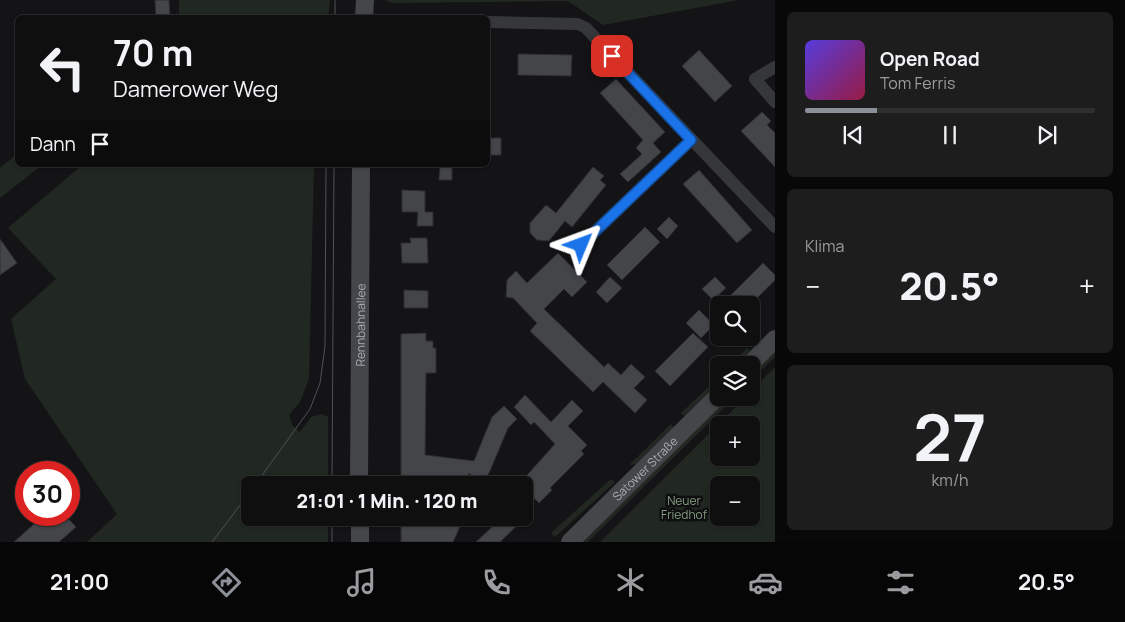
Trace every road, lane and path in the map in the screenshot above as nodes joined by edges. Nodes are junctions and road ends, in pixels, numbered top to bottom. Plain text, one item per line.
1 (364, 0) edge
2 (364, 15) edge
3 (490, 22) edge
4 (775, 67) edge
5 (775, 102) edge
6 (691, 140) junction
7 (361, 167) edge
8 (775, 227) edge
9 (581, 245) dead end
10 (775, 339) edge
11 (758, 356) edge
12 (710, 405) edge
13 (359, 476) edge
14 (360, 526) edge
15 (360, 542) edge
16 (570, 542) edge

1 - 2 main road
3 - 6 street
4 - 5 street
6 - 8 street
6 - 9 street
7 - 13 main road, Rennbahnallee
10 - 11 main road
12 - 16 main road, Satower Straße
14 - 15 main road

